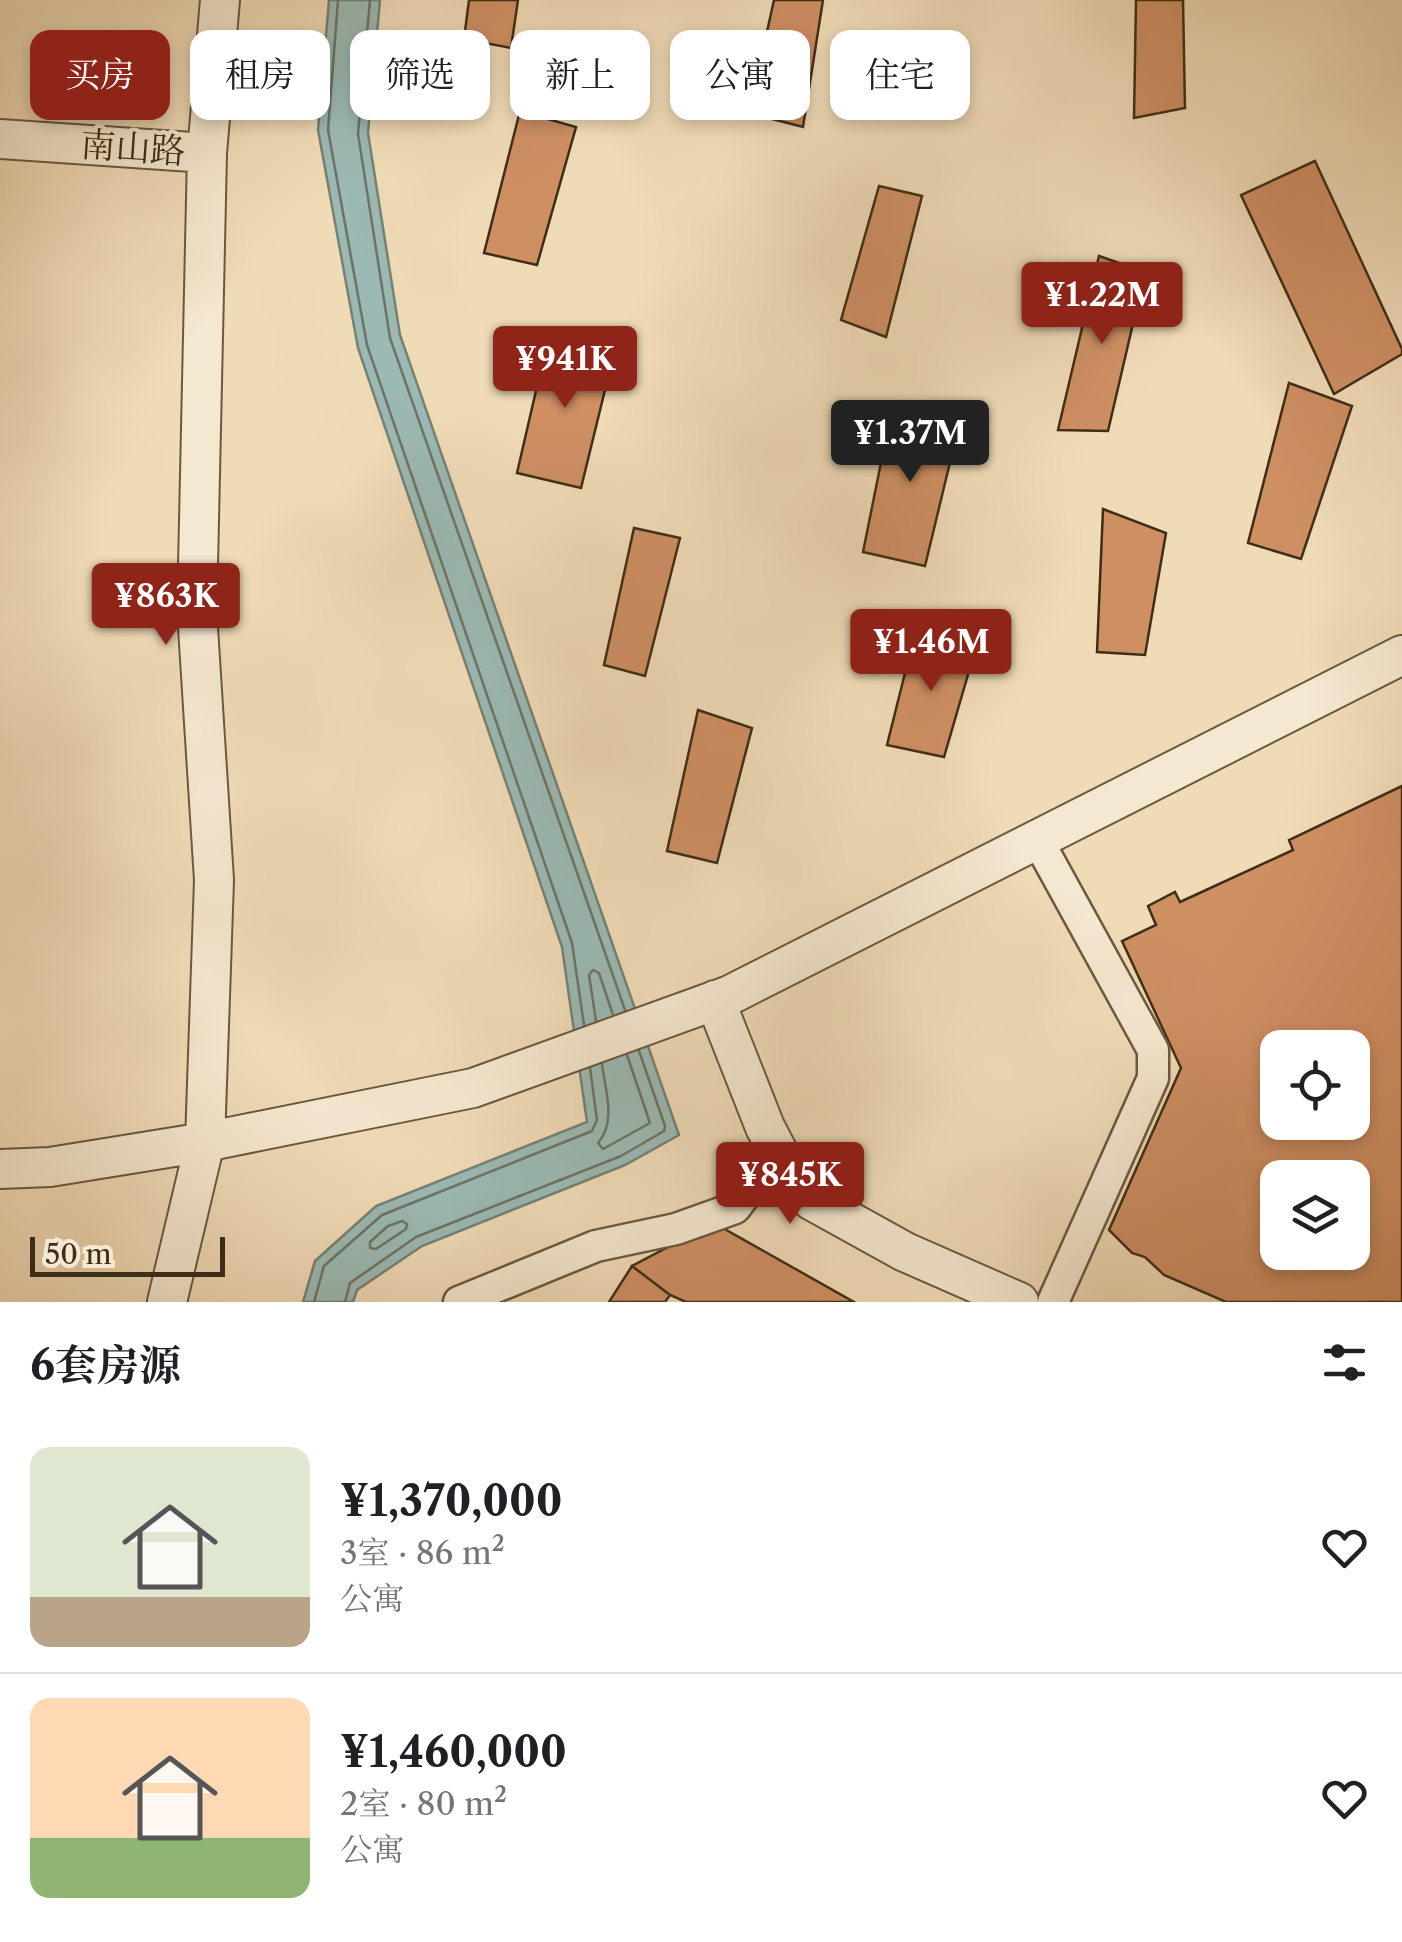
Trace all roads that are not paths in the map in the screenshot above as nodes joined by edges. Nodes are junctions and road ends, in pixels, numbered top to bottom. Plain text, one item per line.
1 (220, 0) edge
2 (0, 140) edge
3 (207, 153) junction
4 (1402, 654) edge
5 (1037, 840) junction
6 (715, 1000) junction
7 (772, 1140) junction
8 (205, 1142) junction
9 (0, 1169) edge
10 (979, 1294) edge
11 (167, 1302) edge
12 (459, 1302) edge
13 (1019, 1302) edge
14 (1054, 1302) edge

1 - 3 street
2 - 3 street, 南山路
3 - 8 street
4 - 5 street
5 - 6 street
5 - 14 street
6 - 7 street
6 - 8 street
7 - 10 street
7 - 12 street
8 - 9 street
8 - 11 street
10 - 13 street

